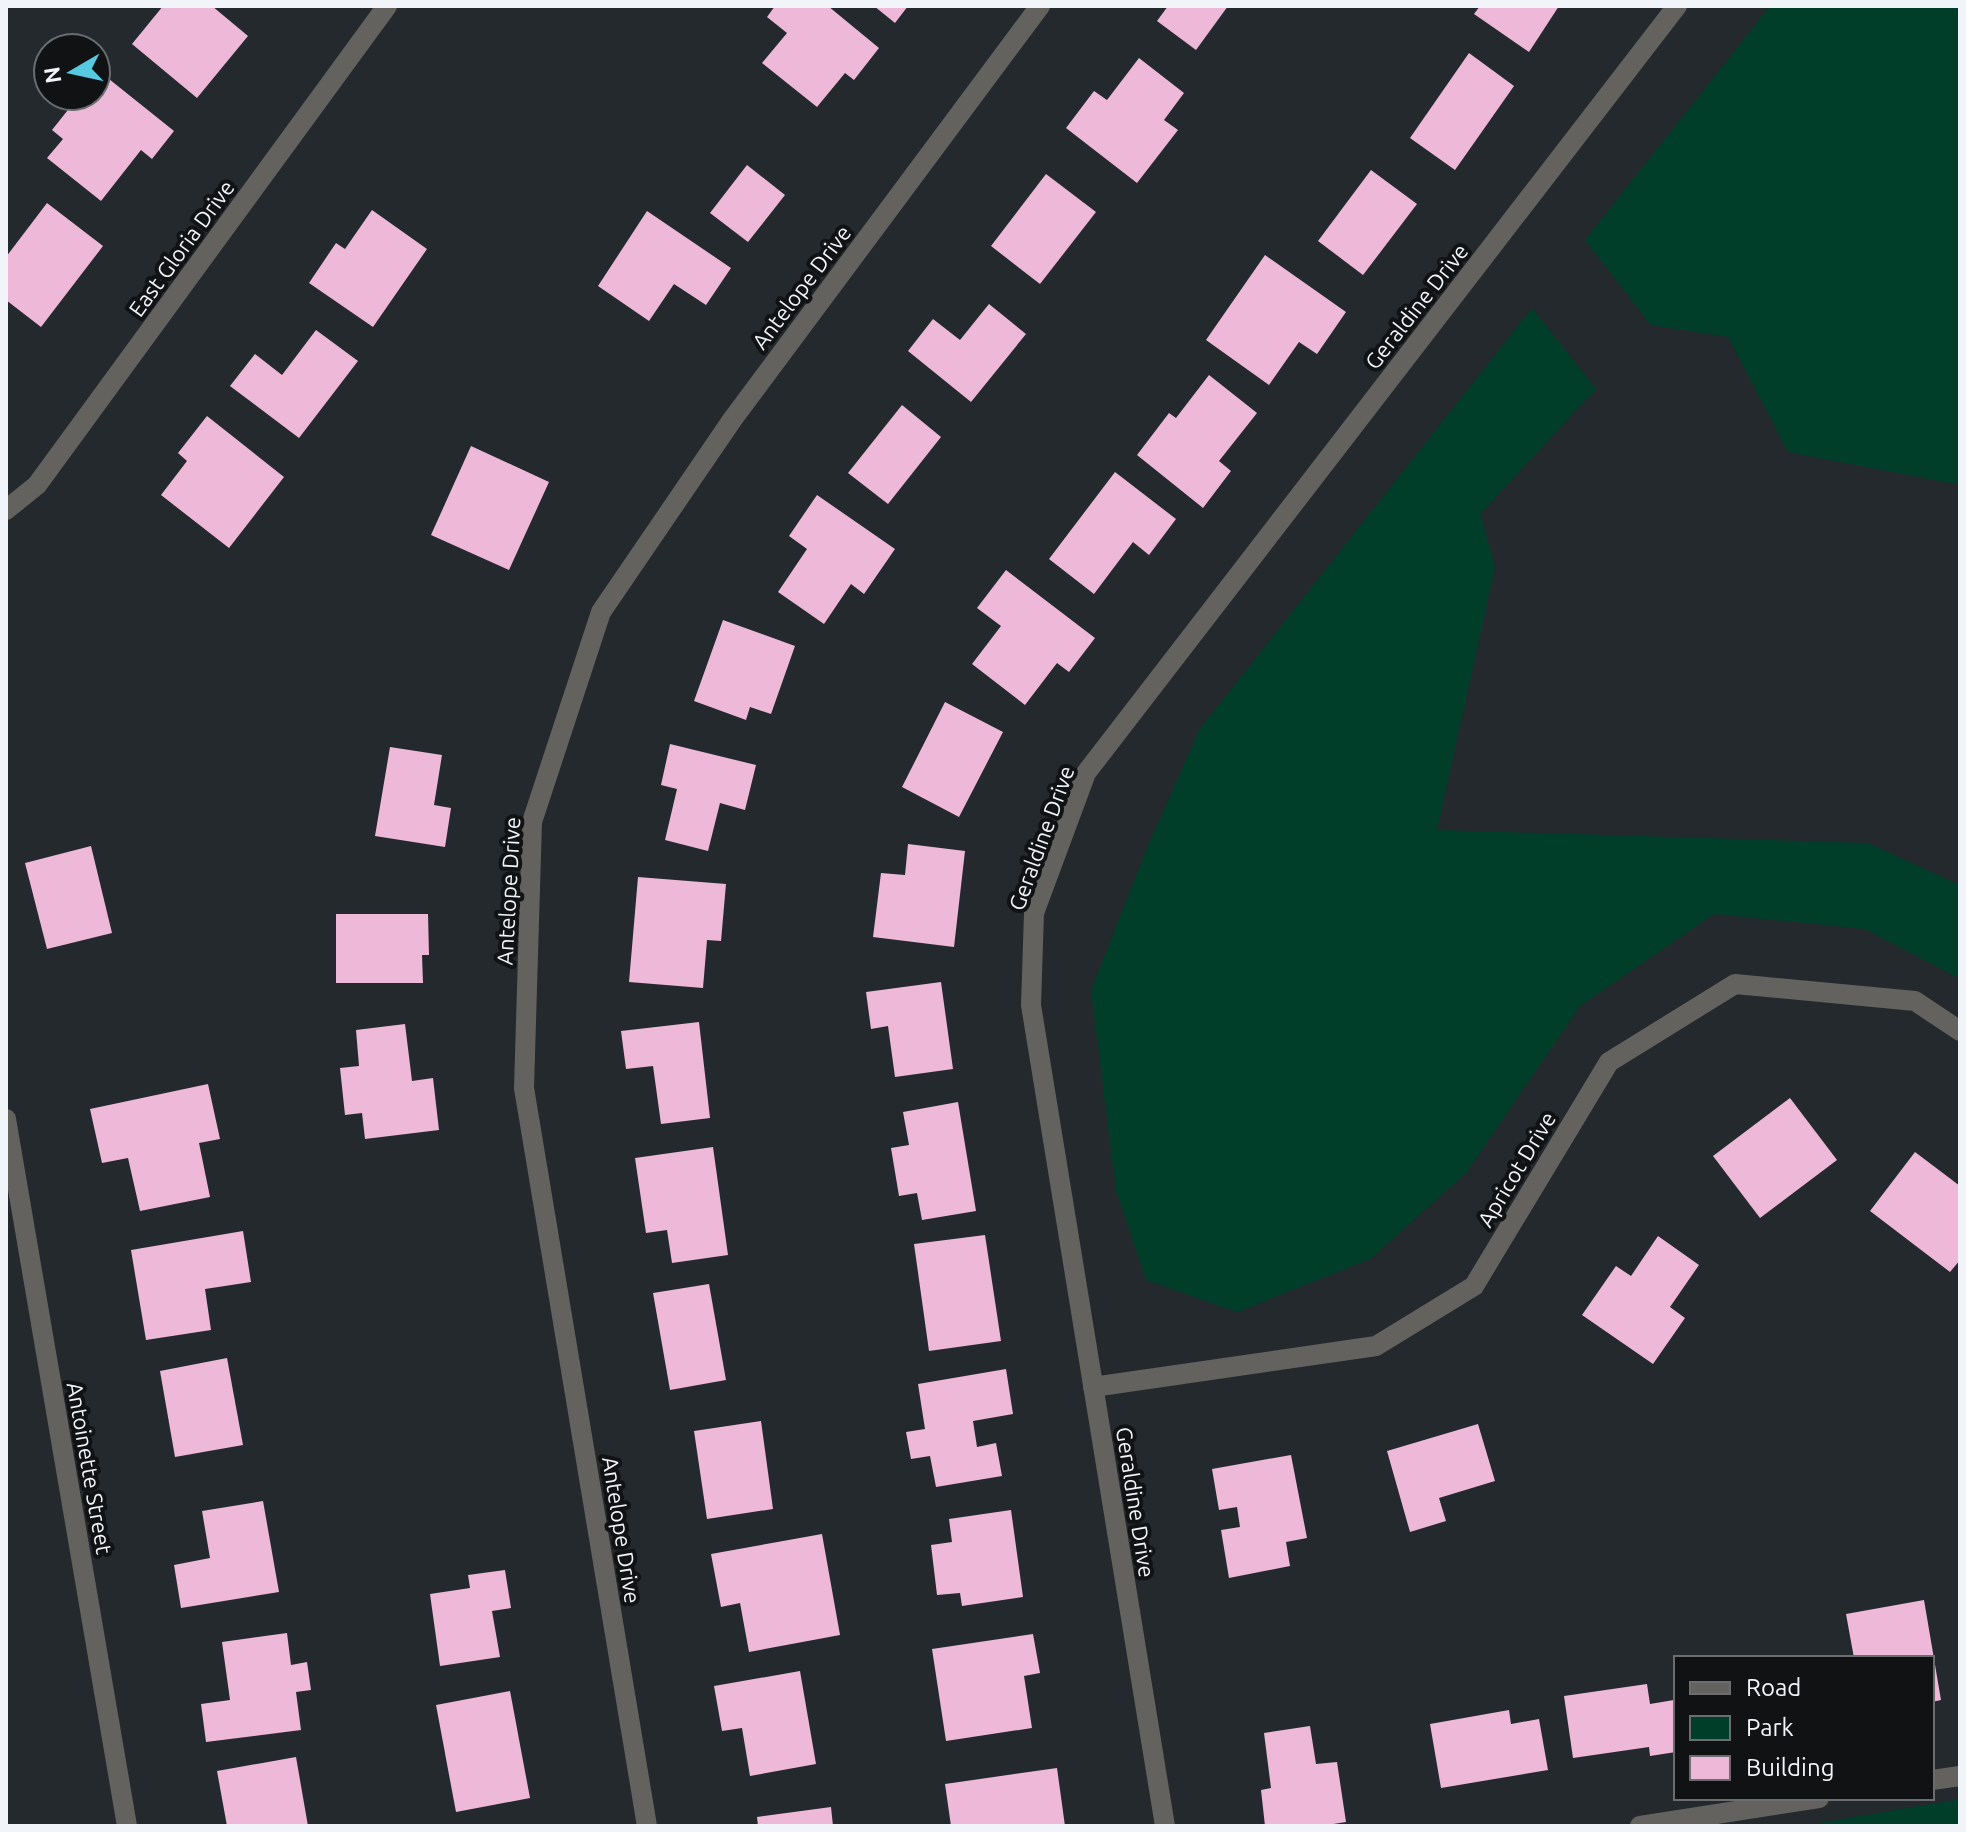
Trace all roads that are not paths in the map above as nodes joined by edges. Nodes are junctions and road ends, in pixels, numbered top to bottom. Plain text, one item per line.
1 (387, 6) edge
2 (1040, 6) edge
3 (1677, 6) edge
4 (6, 510) edge
5 (1960, 1031) edge
6 (6, 1119) edge
7 (1093, 1387) junction
8 (1960, 1776) edge
9 (1934, 1780) edge
10 (1806, 1800) edge
11 (127, 1826) edge
12 (647, 1826) edge
13 (1165, 1826) edge
14 (1640, 1826) edge

1 - 4 street, East Gloria Drive
2 - 12 street, Antelope Drive
3 - 7 street, Geraldine Drive
5 - 7 street, Apricot Drive
6 - 11 street, Antoinette Street
7 - 13 street, Geraldine Drive
8 - 9 street
10 - 14 street

